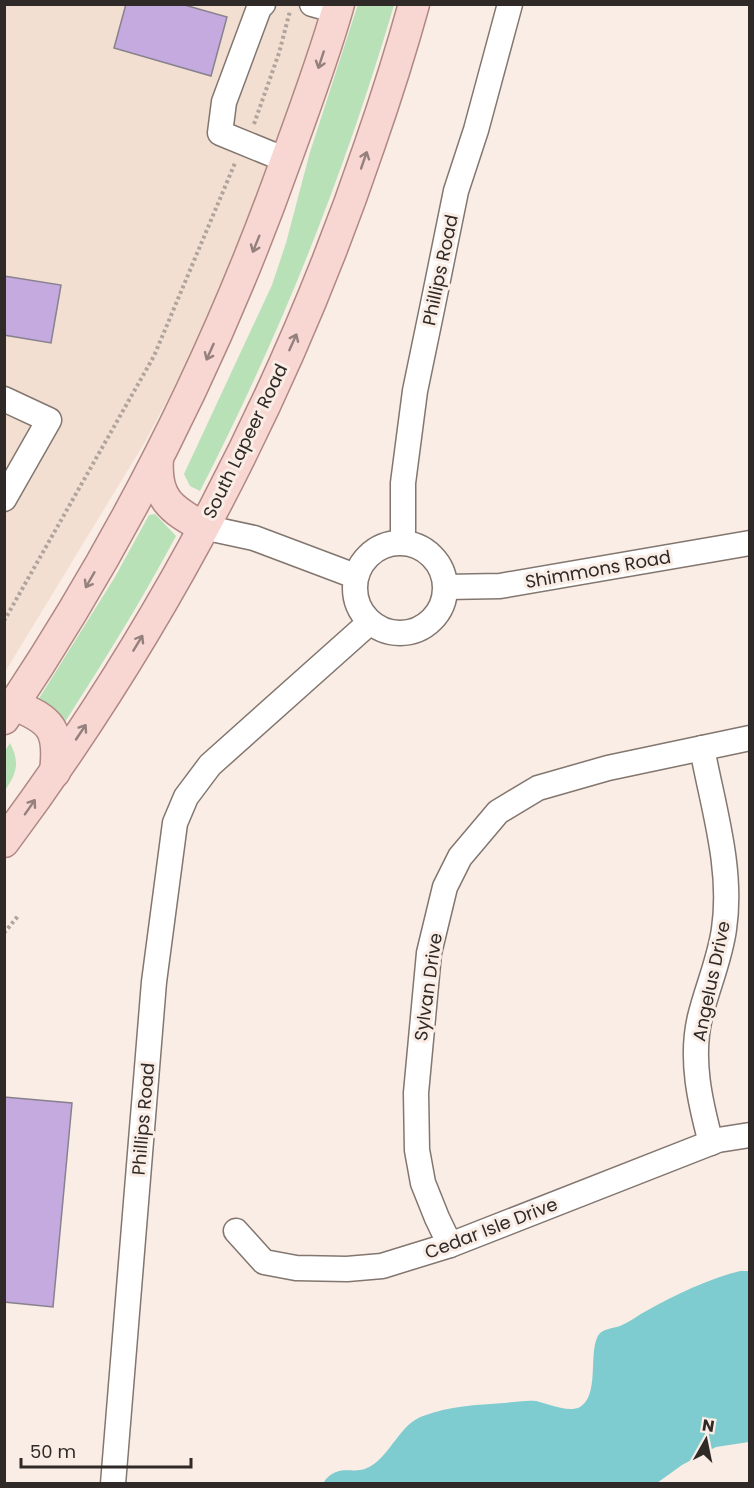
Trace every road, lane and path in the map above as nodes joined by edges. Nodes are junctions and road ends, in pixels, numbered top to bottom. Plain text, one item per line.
1 (263, 4) edge
2 (414, 4) edge
3 (510, 4) edge
4 (329, 7) edge
5 (289, 17) dead end
6 (252, 128) dead end
7 (236, 160) dead end
8 (286, 160) junction
9 (4, 399) edge
10 (158, 458) junction
11 (4, 499) edge
12 (203, 527) junction
13 (403, 542) junction
14 (750, 543) edge
15 (355, 576) junction
16 (446, 586) junction
17 (4, 621) edge
18 (369, 623) junction
19 (8, 709) edge
20 (750, 738) edge
21 (702, 748) junction
22 (55, 772) junction
23 (4, 842) edge
24 (18, 916) dead end
25 (4, 933) edge
26 (750, 1135) edge
27 (711, 1143) junction
28 (236, 1231) dead end
29 (450, 1245) junction
30 (113, 1484) edge

1 - 8 street
12 -> 2 main road, South Lapeer Road
3 - 13 street, Phillips Road
4 -> 8 main road
5 - 6 path
7 - 17 path
8 -> 10 main road
9 - 11 street
10 - 12 main road
10 -> 19 main road
12 - 15 street
22 -> 12 main road, South Lapeer Road
13 - 15 street
13 - 16 street
14 - 16 street, Shimmons Road
15 - 18 street
16 - 18 street
18 - 30 street, Phillips Road
19 - 22 main road
20 - 21 street, Sylvan Drive
21 - 27 street, Angelus Drive
21 - 29 street, Sylvan Drive
23 -> 22 main road, South Lapeer Road
24 - 25 path
26 - 27 street, Cedar Isle Drive
27 - 29 street, Cedar Isle Drive
28 - 29 street, Cedar Isle Drive

